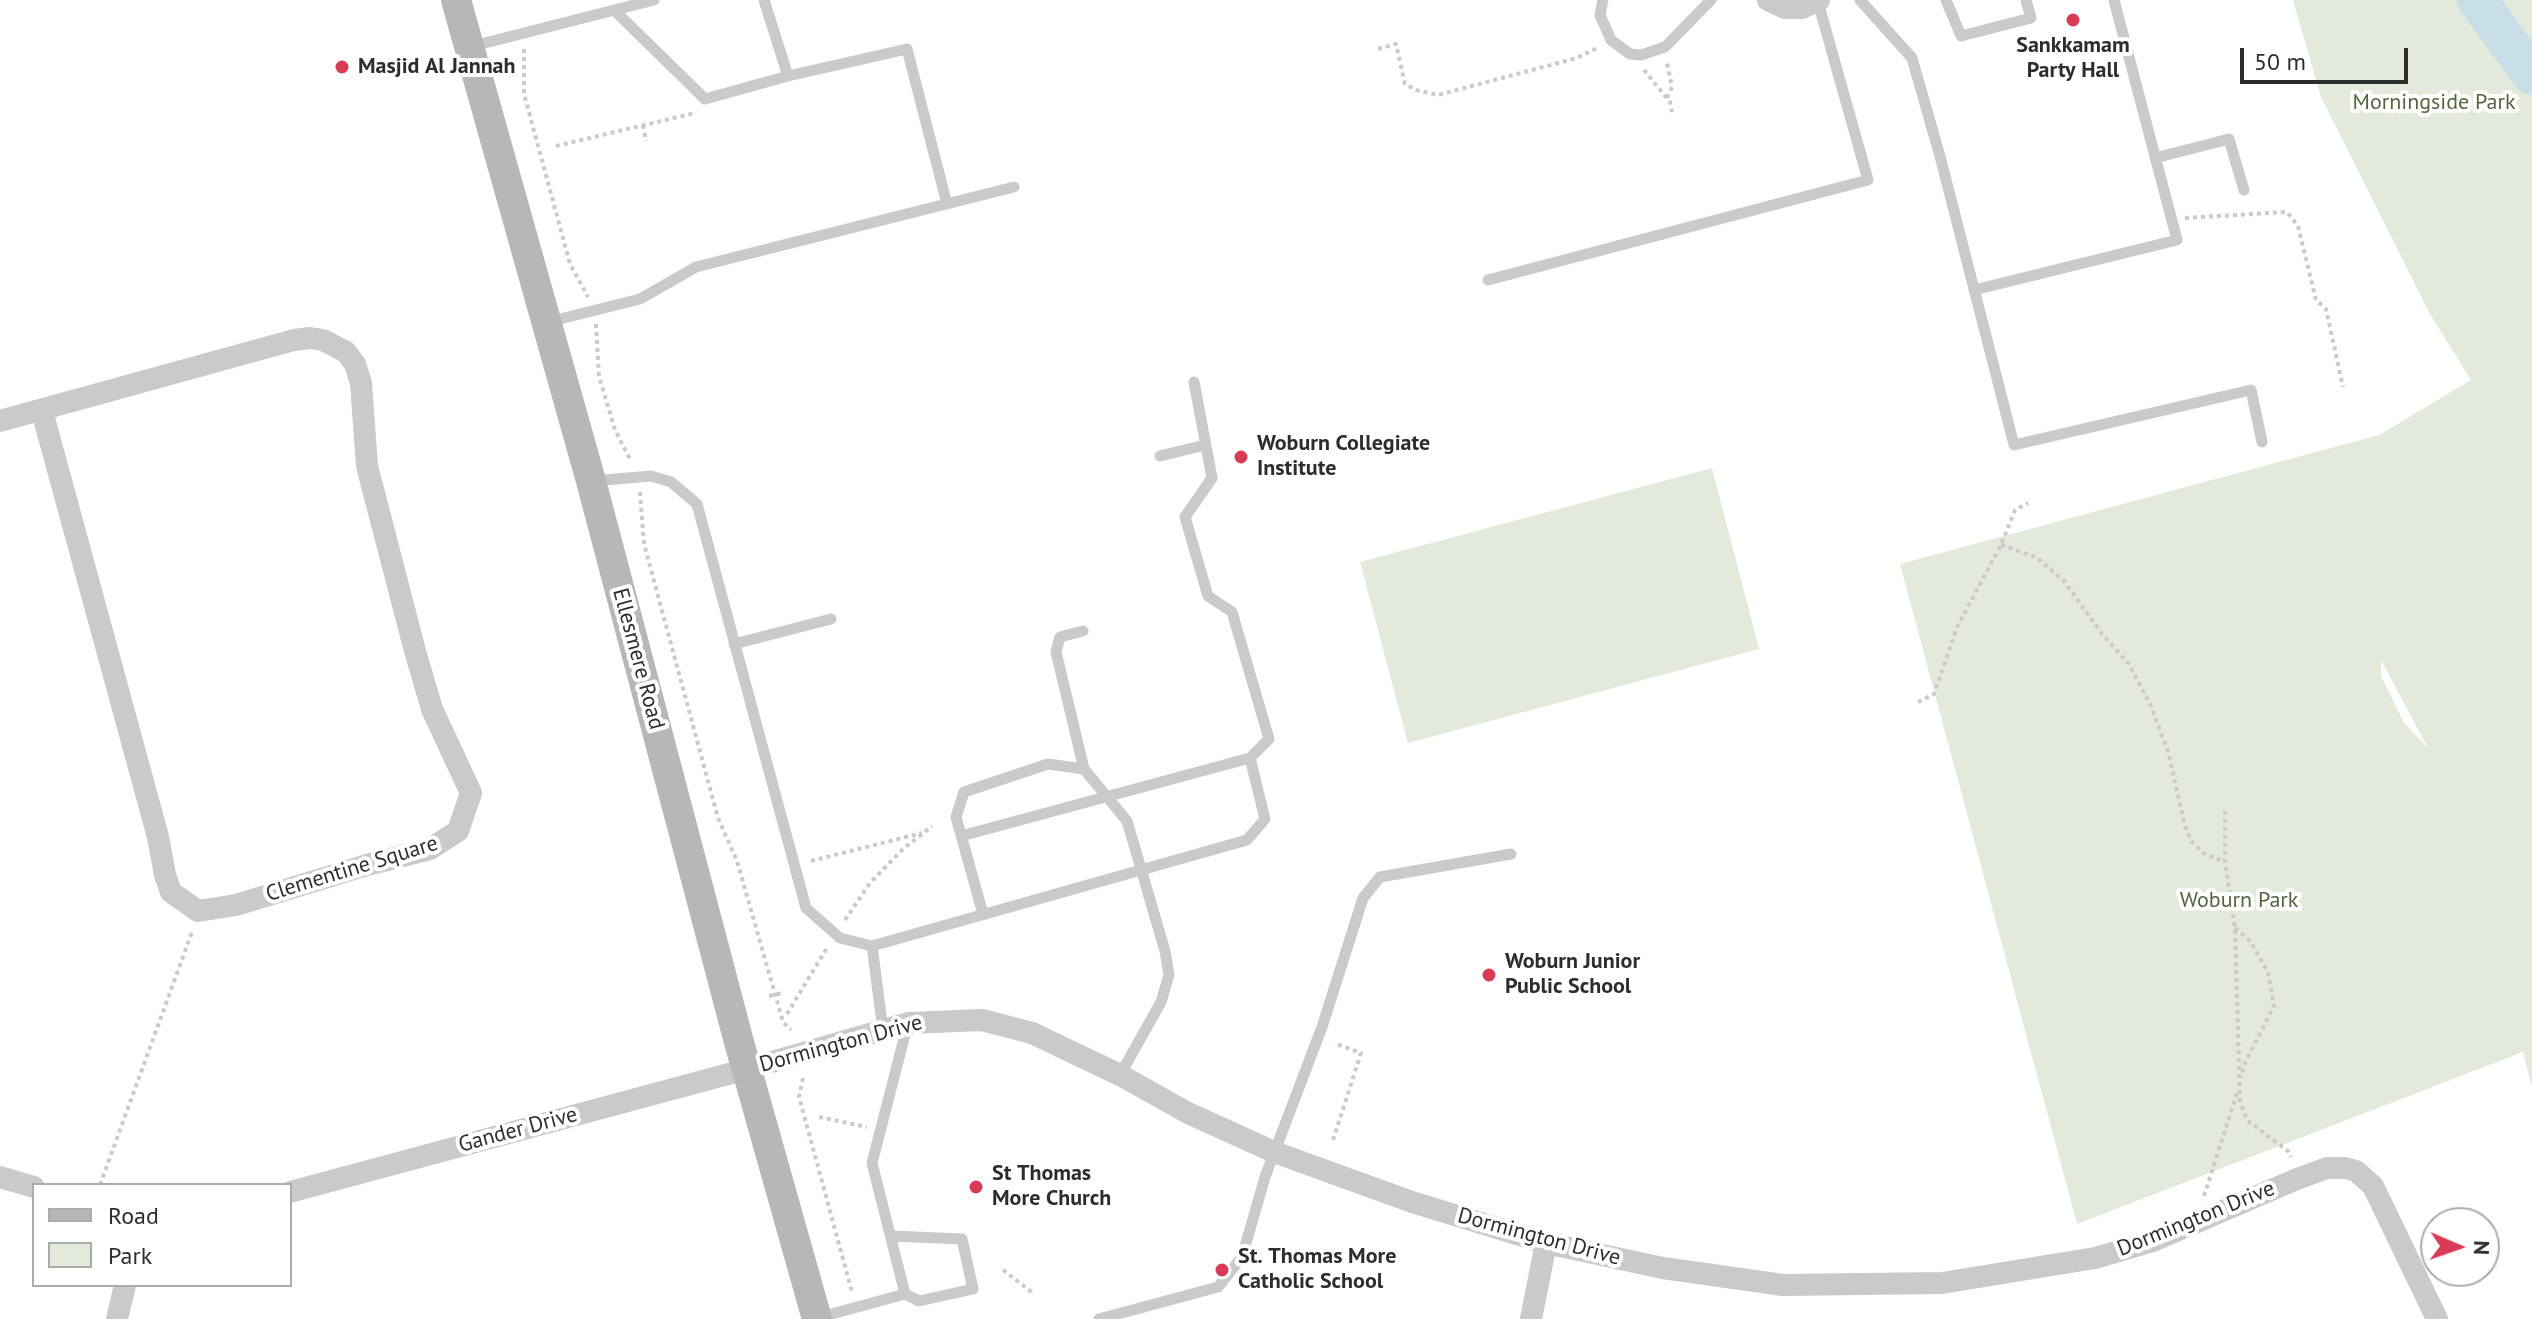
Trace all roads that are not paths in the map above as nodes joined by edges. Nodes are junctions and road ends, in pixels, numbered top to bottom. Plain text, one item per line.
1 (456, 0) edge
2 (654, 0) edge
3 (764, 0) edge
4 (1603, 0) edge
5 (1711, 0) edge
6 (1768, 0) edge
7 (1860, 0) edge
8 (1946, 0) edge
9 (2026, 0) edge
10 (2114, 0) edge
11 (1819, 1) edge
12 (614, 10) junction
13 (469, 47) junction
14 (788, 76) junction
15 (2155, 158) junction
16 (1014, 187) dead end
17 (2244, 190) dead end
18 (947, 204) junction
19 (1488, 280) dead end
20 (1974, 290) junction
21 (546, 322) junction
22 (1194, 382) dead end
23 (42, 411) junction
24 (0, 421) edge
25 (2262, 442) dead end
26 (1205, 445) junction
27 (1160, 456) dead end
28 (591, 481) junction
29 (831, 619) dead end
30 (1083, 631) dead end
31 (734, 644) junction
32 (1250, 758) junction
33 (1084, 769) junction
34 (1106, 796) junction
35 (961, 836) junction
36 (1511, 854) dead end
37 (1143, 869) junction
38 (983, 914) junction
39 (872, 946) junction
40 (908, 1023) junction
41 (883, 1030) junction
42 (747, 1069) junction
43 (1120, 1075) junction
44 (1274, 1152) junction
45 (0, 1177) edge
46 (32, 1186) edge
47 (292, 1191) edge
48 (891, 1236) junction
49 (1546, 1243) junction
50 (125, 1287) edge
51 (905, 1294) junction
52 (117, 1319) edge
53 (817, 1319) edge
54 (1099, 1319) edge
55 (1531, 1319) edge
56 (2437, 1319) edge

1 - 13 main road, Ellesmere Road
2 - 12 lane
3 - 14 lane
4 - 5 lane
6 - 11 street
7 - 20 lane
8 - 9 lane
10 - 15 lane
11 - 19 lane
12 - 13 lane
12 - 14 lane
13 - 21 main road, Ellesmere Road
14 - 18 lane
15 - 17 lane
15 - 20 lane
16 - 18 lane
18 - 21 lane
20 - 25 lane
21 - 28 main road, Ellesmere Road
22 - 26 lane
23 - 23 street, Clementine Square
23 - 24 street, Clementine Square
26 - 27 lane
26 - 32 lane
28 - 31 lane
28 - 42 main road, Ellesmere Road
29 - 31 lane
30 - 33 lane
31 - 39 lane
32 - 34 lane
32 - 37 lane
33 - 34 lane
33 - 35 lane
34 - 35 lane
34 - 37 lane
35 - 38 lane
36 - 44 lane
37 - 38 lane
37 - 43 lane
38 - 39 lane
39 - 41 lane
40 - 41 street, Dormington Drive
40 - 43 street, Dormington Drive
40 - 48 lane
41 - 42 street, Dormington Drive
42 - 47 street, Gander Drive
42 - 53 main road, Ellesmere Road
43 - 44 street, Dormington Drive
44 - 49 street, Dormington Drive
44 - 54 lane
45 - 46 street
48 - 51 lane
48 - 51 lane
49 - 55 street
49 - 56 street, Dormington Drive
50 - 52 street
51 - 53 lane

